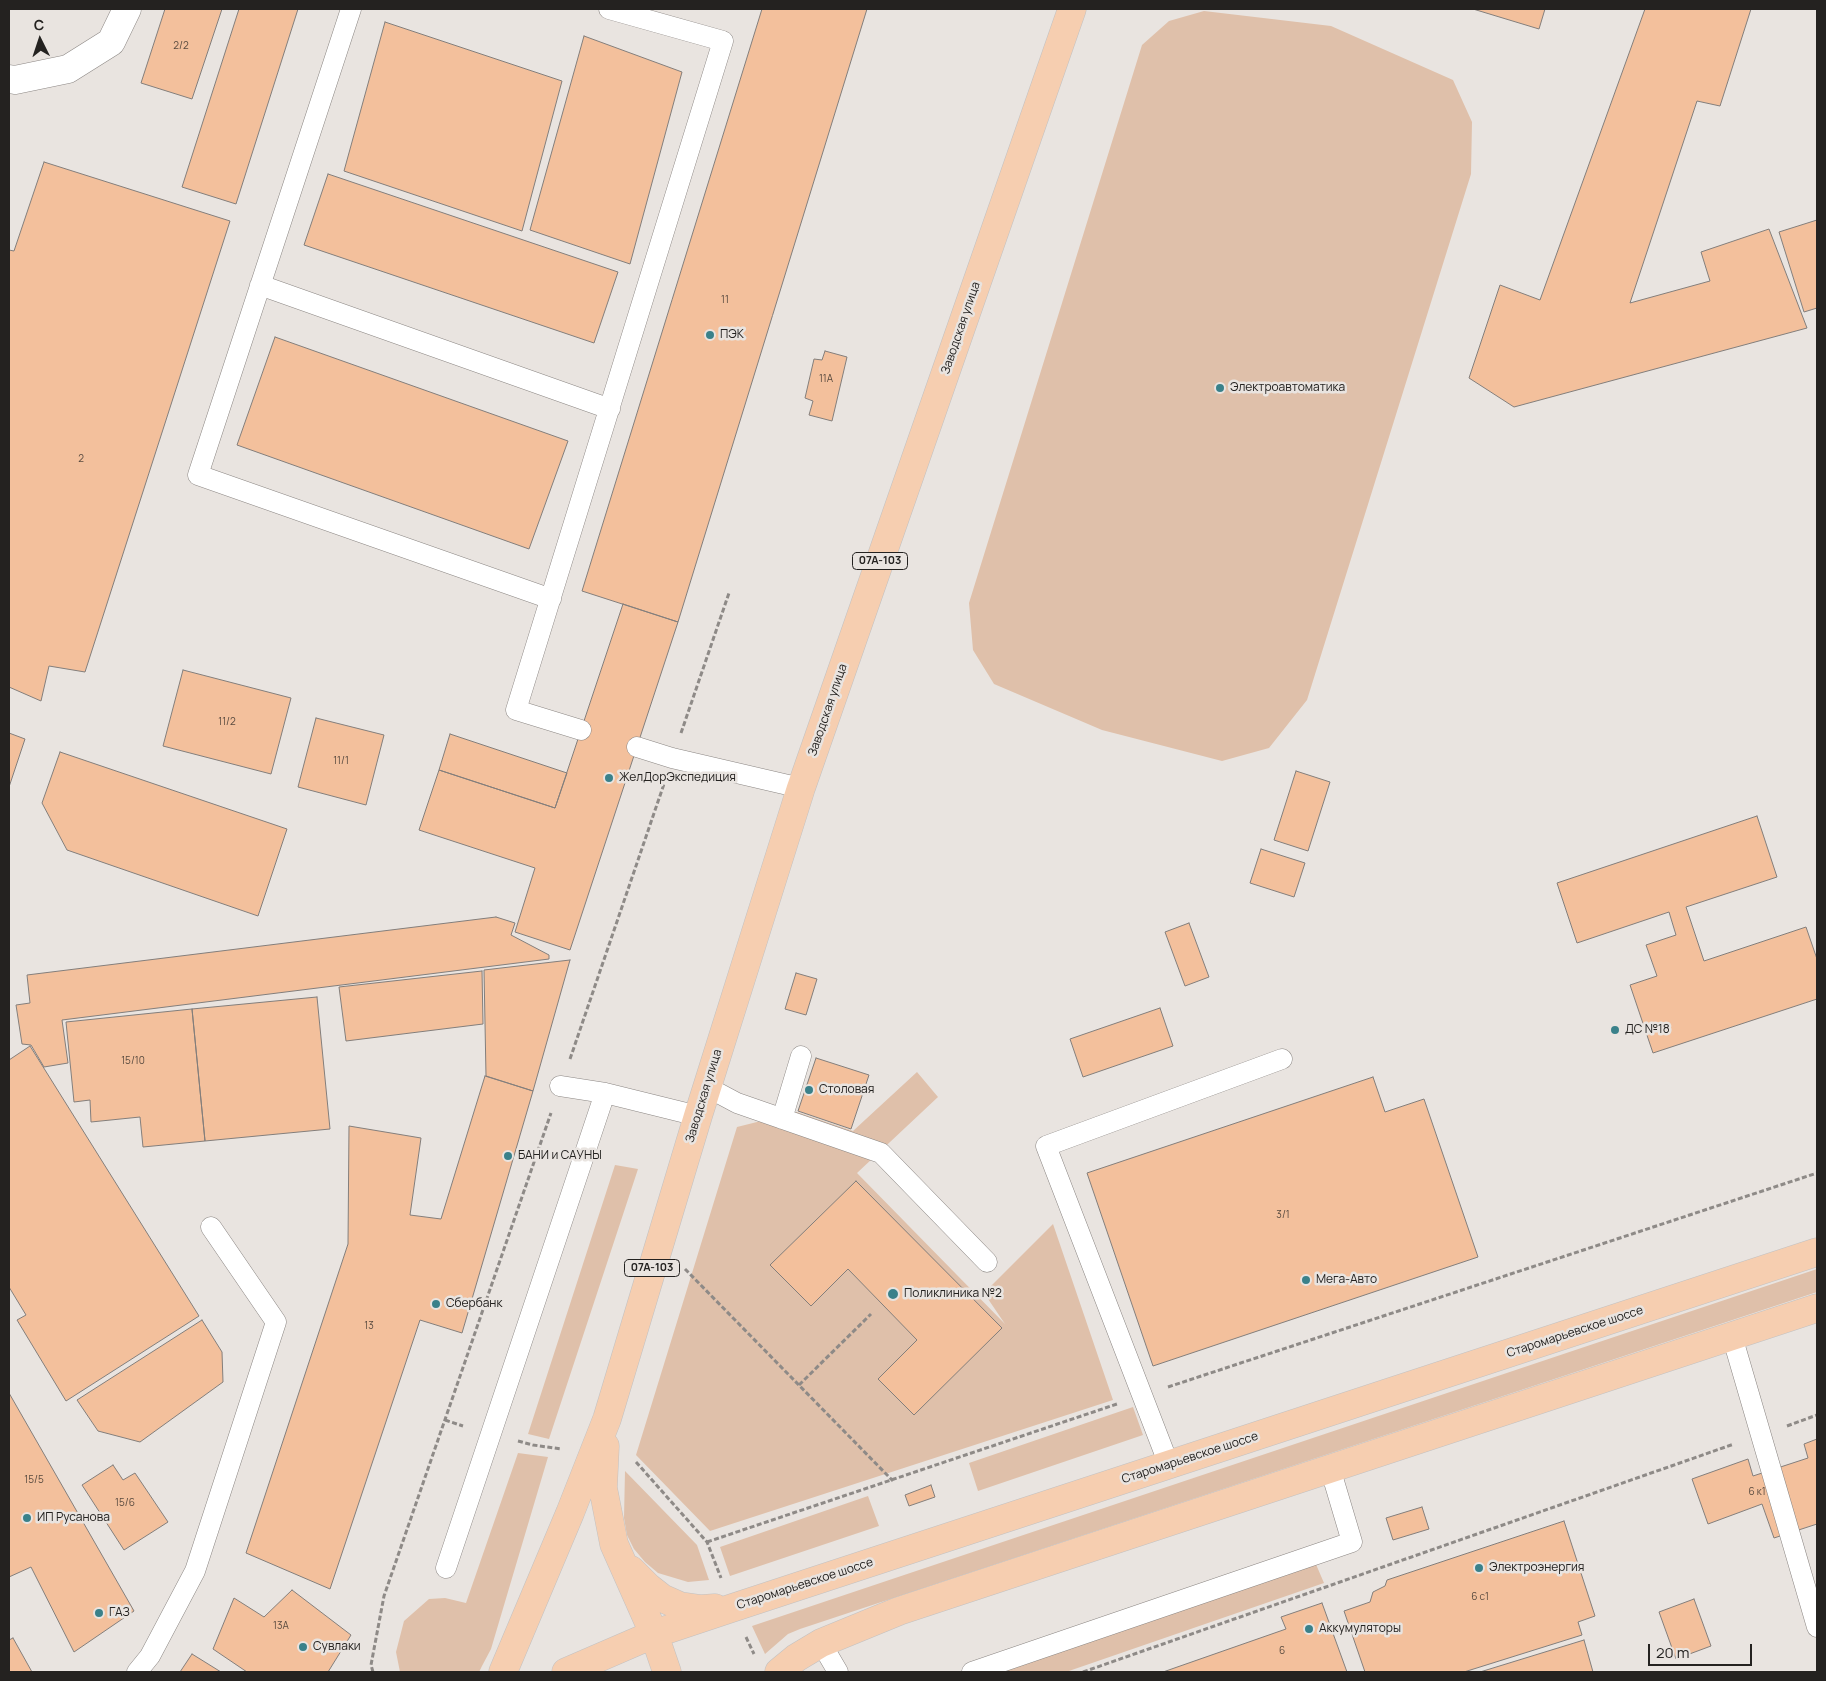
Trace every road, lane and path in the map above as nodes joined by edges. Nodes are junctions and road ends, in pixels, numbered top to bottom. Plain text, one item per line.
1 (126, 9) edge
2 (351, 9) edge
3 (609, 9) edge
4 (1072, 9) edge
5 (9, 79) edge
6 (260, 285) junction
7 (610, 409) junction
8 (729, 593) dead end
9 (551, 599) junction
10 (581, 730) dead end
11 (637, 746) dead end
12 (672, 758) junction
13 (801, 788) junction
14 (801, 1056) dead end
15 (1282, 1059) dead end
16 (560, 1086) junction
17 (707, 1087) junction
18 (604, 1092) junction
19 (698, 1116) junction
20 (782, 1119) junction
21 (1817, 1173) edge
22 (211, 1227) dead end
23 (1817, 1252) edge
24 (687, 1260) dead end
25 (987, 1262) dead end
26 (684, 1269) junction
27 (681, 1278) dead end
28 (1817, 1308) edge
29 (872, 1314) dead end
30 (1732, 1336) junction
31 (799, 1385) junction
32 (1142, 1395) junction
33 (1817, 1415) edge
34 (445, 1420) junction
35 (491, 1434) junction
36 (1761, 1435) junction
37 (599, 1453) junction
38 (1169, 1465) junction
39 (1330, 1468) junction
40 (893, 1480) junction
41 (707, 1542) junction
42 (614, 1544) junction
43 (446, 1568) dead end
44 (732, 1608) junction
45 (1817, 1627) edge
46 (654, 1634) junction
47 (821, 1643) junction
48 (755, 1656) dead end
49 (137, 1672) edge
50 (373, 1672) edge
51 (503, 1672) edge
52 (566, 1672) edge
53 (667, 1672) edge
54 (779, 1672) edge
55 (838, 1672) edge
56 (972, 1672) edge
57 (1083, 1672) edge

1 - 5 street
2 - 6 lane
3 - 7 lane
4 - 13 main road, Заводская улица / 07А-103
6 - 7 lane
6 - 9 lane
7 - 9 lane
8 - 12 path
9 - 10 lane
11 - 12 lane
12 - 13 lane
12 - 16 path
13 - 17 main road, Заводская улица / 07А-103
14 - 20 lane
15 - 32 lane
16 - 18 lane
16 - 34 path
17 - 19 main road, Заводская улица / 07А-103
17 - 20 lane
18 - 19 lane
18 - 35 lane
19 - 37 main road, Заводская улица / 07А-103
20 - 25 lane
21 - 32 path
22 - 49 lane
23 - 38 main road, Старомарьевское шоссе
24 - 26 path
26 - 27 path
26 - 31 path
28 - 30 main road
29 - 31 path
30 - 36 lane
30 - 39 main road
31 - 40 path
32 - 38 lane
32 - 40 path
33 - 36 path
34 - 35 path
34 - 50 path
35 - 37 path
35 - 43 lane
36 - 45 lane
36 - 57 path
37 - 41 path
37 - 42 main road
37 - 51 main road
38 - 44 main road, Старомарьевское шоссе
39 - 47 main road
39 - 56 lane
40 - 41 path
41 - 44 path
42 - 44 main road
42 - 46 main road
44 - 46 main road, Старомарьевское шоссе
44 - 48 path
46 - 52 main road, Старомарьевское шоссе
46 - 53 main road
47 - 54 main road
47 - 55 lane

